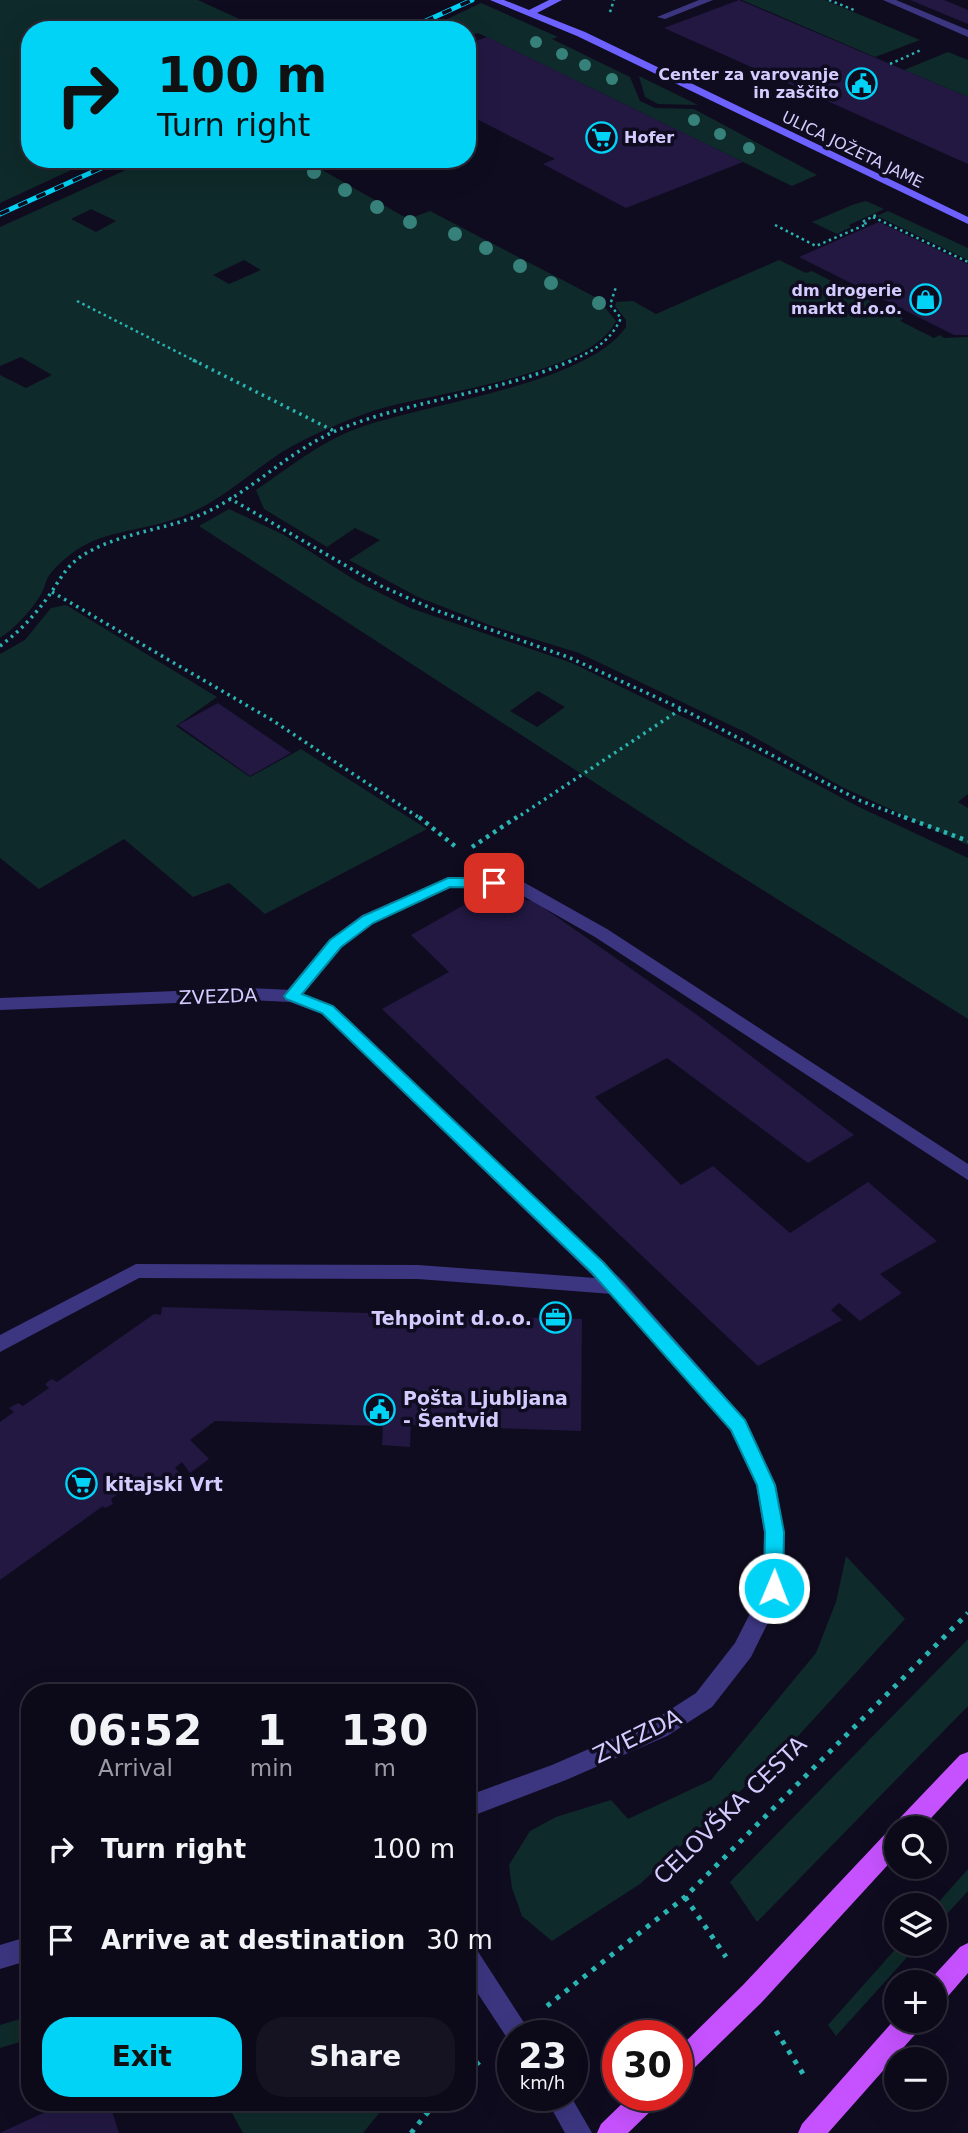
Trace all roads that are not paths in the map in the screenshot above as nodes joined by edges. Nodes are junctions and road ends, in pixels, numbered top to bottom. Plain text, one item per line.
1 (495, 0) edge
2 (557, 0) edge
3 (708, 0) edge
4 (888, 0) edge
5 (530, 13) junction
6 (662, 18) dead end
7 (968, 34) edge
8 (968, 221) edge
9 (292, 996) junction
10 (0, 1004) edge
11 (968, 1173) edge
12 (617, 1287) junction
13 (0, 1344) edge
14 (968, 1762) edge
15 (476, 1804) edge
16 (917, 1816) edge
17 (884, 1852) edge
18 (21, 1951) edge
19 (968, 1955) edge
20 (0, 1957) edge
21 (476, 1969) edge
22 (947, 1978) edge
23 (510, 2020) edge
24 (899, 2033) edge
25 (693, 2051) edge
26 (566, 2111) edge
27 (633, 2111) edge
28 (579, 2133) edge
29 (610, 2133) edge
30 (811, 2133) edge

1 - 5 street, ULICA JOŽETA JAME
2 - 5 street
3 - 6 street
4 - 7 street
5 - 8 street, ULICA JOŽETA JAME
9 - 10 street, ZVEZDA
9 - 11 street
9 - 12 street, ZVEZDA
12 - 13 street
12 - 15 street, ZVEZDA
14 - 16 main road
17 - 25 main road
18 - 20 street
19 - 22 main road
21 - 23 street
24 - 30 main road
26 - 28 street
27 - 29 main road

